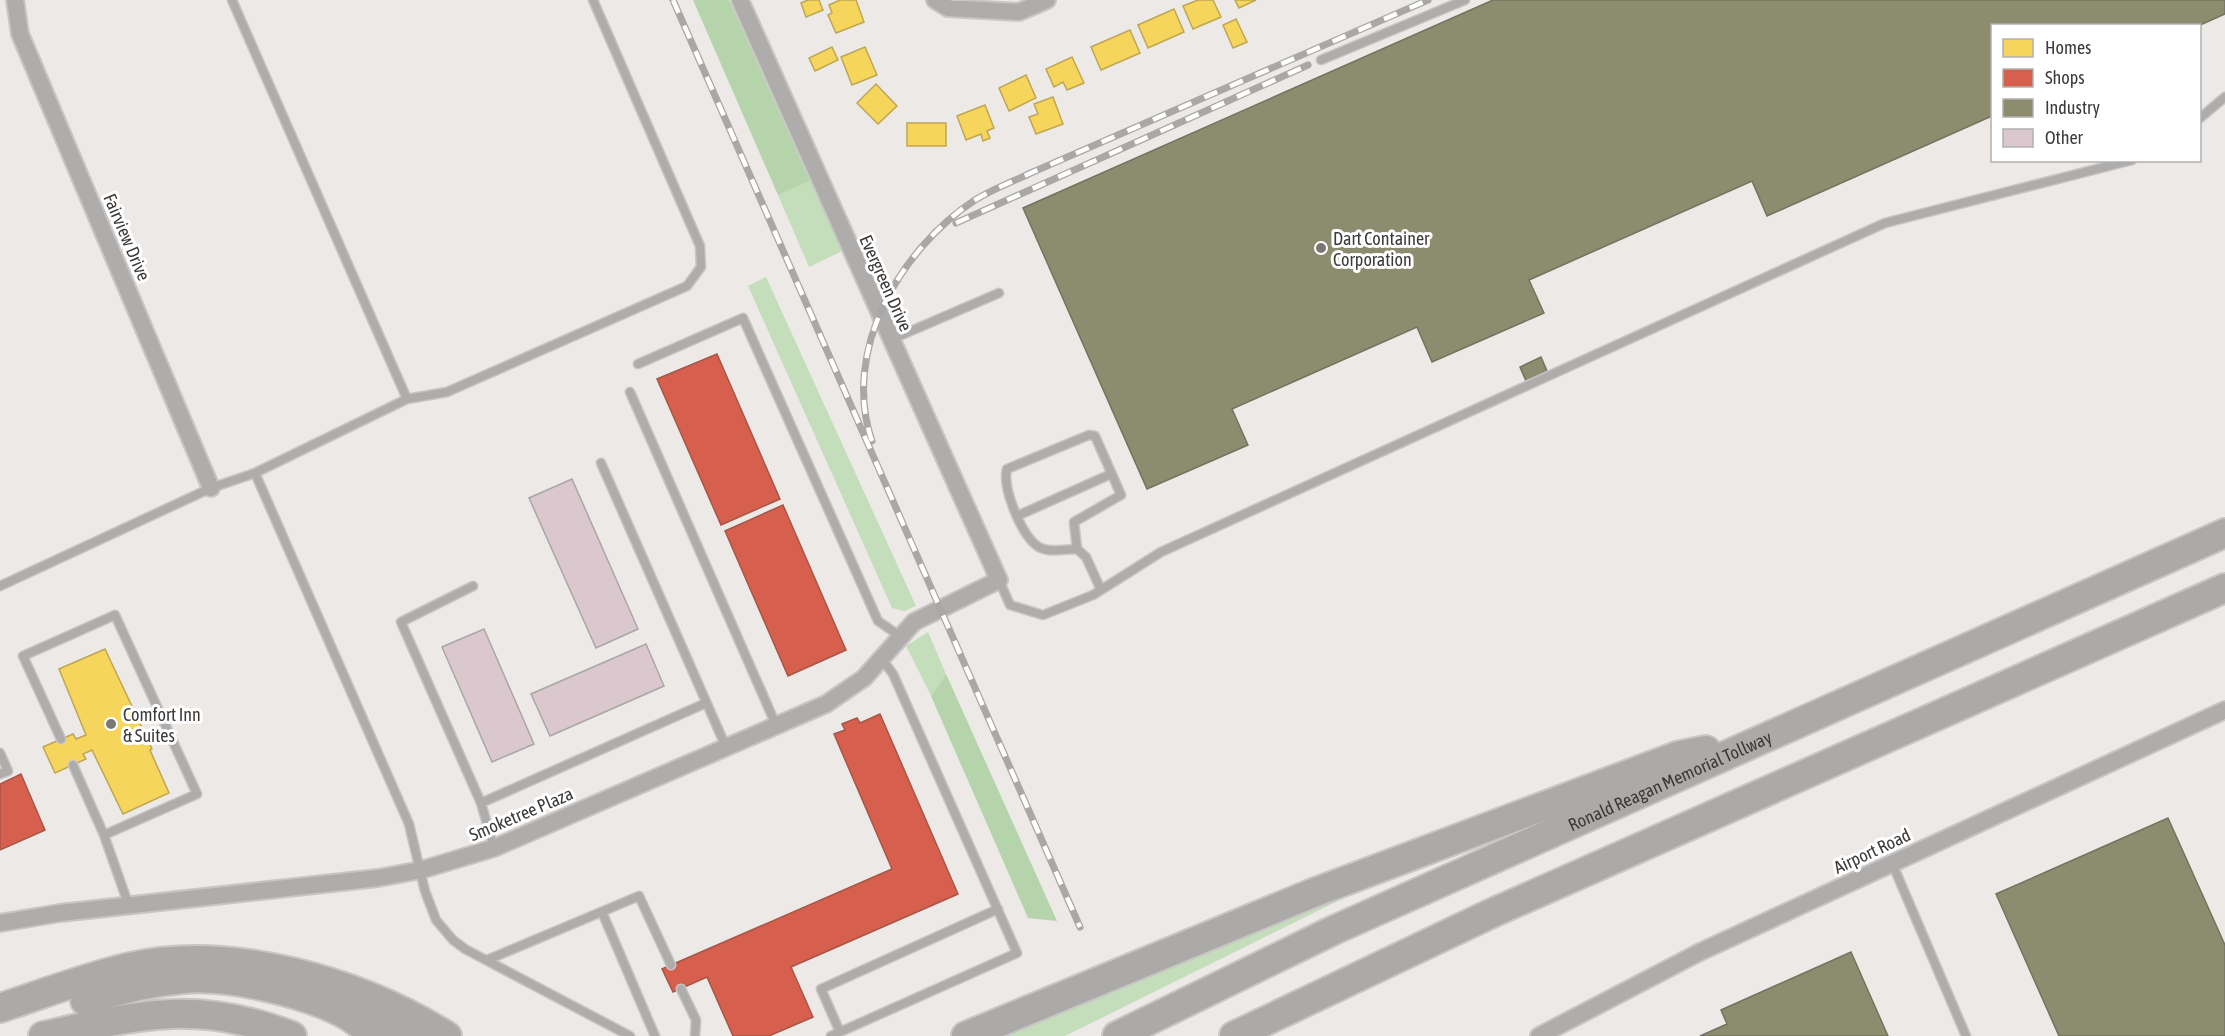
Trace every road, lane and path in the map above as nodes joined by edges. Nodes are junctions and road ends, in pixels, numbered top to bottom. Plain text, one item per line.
1 (15, 0) edge
2 (232, 0) edge
3 (593, 0) edge
4 (740, 0) edge
5 (935, 0) edge
6 (1047, 0) edge
7 (1465, 0) edge
8 (1321, 60) dead end
9 (2225, 97) edge
10 (2201, 116) edge
11 (2124, 162) edge
12 (999, 293) dead end
13 (890, 340) junction
14 (638, 364) dead end
15 (630, 393) dead end
16 (407, 399) junction
17 (601, 464) dead end
18 (255, 473) junction
19 (1112, 474) junction
20 (211, 488) junction
21 (1017, 516) junction
22 (2225, 533) edge
23 (1077, 549) junction
24 (999, 580) junction
25 (0, 586) edge
26 (473, 586) dead end
27 (2225, 588) edge
28 (1101, 590) junction
29 (900, 636) junction
30 (881, 658) junction
31 (706, 703) junction
32 (2225, 710) edge
33 (776, 725) junction
34 (61, 739) dead end
35 (1758, 740) junction
36 (726, 747) junction
37 (0, 753) edge
38 (73, 765) dead end
39 (0, 774) edge
40 (481, 803) junction
41 (104, 835) junction
42 (494, 848) junction
43 (1892, 863) junction
44 (421, 870) junction
45 (130, 906) junction
46 (998, 909) junction
47 (602, 912) junction
48 (0, 923) edge
49 (487, 960) junction
50 (1392, 960) junction
51 (671, 965) dead end
52 (294, 972) junction
53 (681, 989) dead end
54 (0, 1008) edge
55 (0, 1028) edge
56 (836, 1034) edge
57 (43, 1036) edge
58 (292, 1036) edge
59 (375, 1036) edge
60 (406, 1036) edge
61 (447, 1036) edge
62 (630, 1036) edge
63 (656, 1036) edge
64 (696, 1036) edge
65 (966, 1036) edge
66 (1117, 1036) edge
67 (1234, 1036) edge
68 (1276, 1036) edge
69 (1539, 1036) edge
70 (1966, 1036) edge

1 - 20 street, Fairview Drive
2 - 16 lane
3 - 16 lane
4 - 13 street, Evergreen Drive
5 - 6 street
7 - 8 lane
9 - 10 lane
11 - 28 lane
12 - 13 lane
13 - 24 street, Evergreen Drive
14 - 29 lane
15 - 33 lane
16 - 18 lane
17 - 31 lane
18 - 20 lane
18 - 44 lane
19 - 21 lane
19 - 21 lane
19 - 23 lane
20 - 25 lane
21 - 23 lane
22 - 35 highway, Ronald Reagan Memorial Tollway
23 - 28 lane
24 - 28 lane
24 - 29 street, Smoketree Plaza
26 - 40 lane
27 - 50 highway
29 - 30 street, Smoketree Plaza
30 - 33 street, Smoketree Plaza
30 - 46 lane
31 - 36 lane
31 - 40 lane
32 - 43 street, Airport Road
33 - 36 street, Smoketree Plaza
34 - 41 lane
35 - 65 highway
35 - 66 highway, Ronald Reagan Memorial Tollway
36 - 42 street, Smoketree Plaza
37 - 39 lane
38 - 41 lane
40 - 42 lane
41 - 45 lane
42 - 44 street, Smoketree Plaza
43 - 69 street, Airport Road
43 - 70 lane
44 - 45 street, Smoketree Plaza
44 - 49 lane
45 - 48 street, Smoketree Plaza
46 - 56 lane
46 - 56 lane
47 - 49 lane
47 - 51 lane
47 - 63 lane
49 - 62 lane
50 - 67 highway
50 - 68 highway
52 - 54 highway
52 - 60 highway
52 - 61 highway
53 - 64 lane
55 - 59 highway
57 - 58 highway

